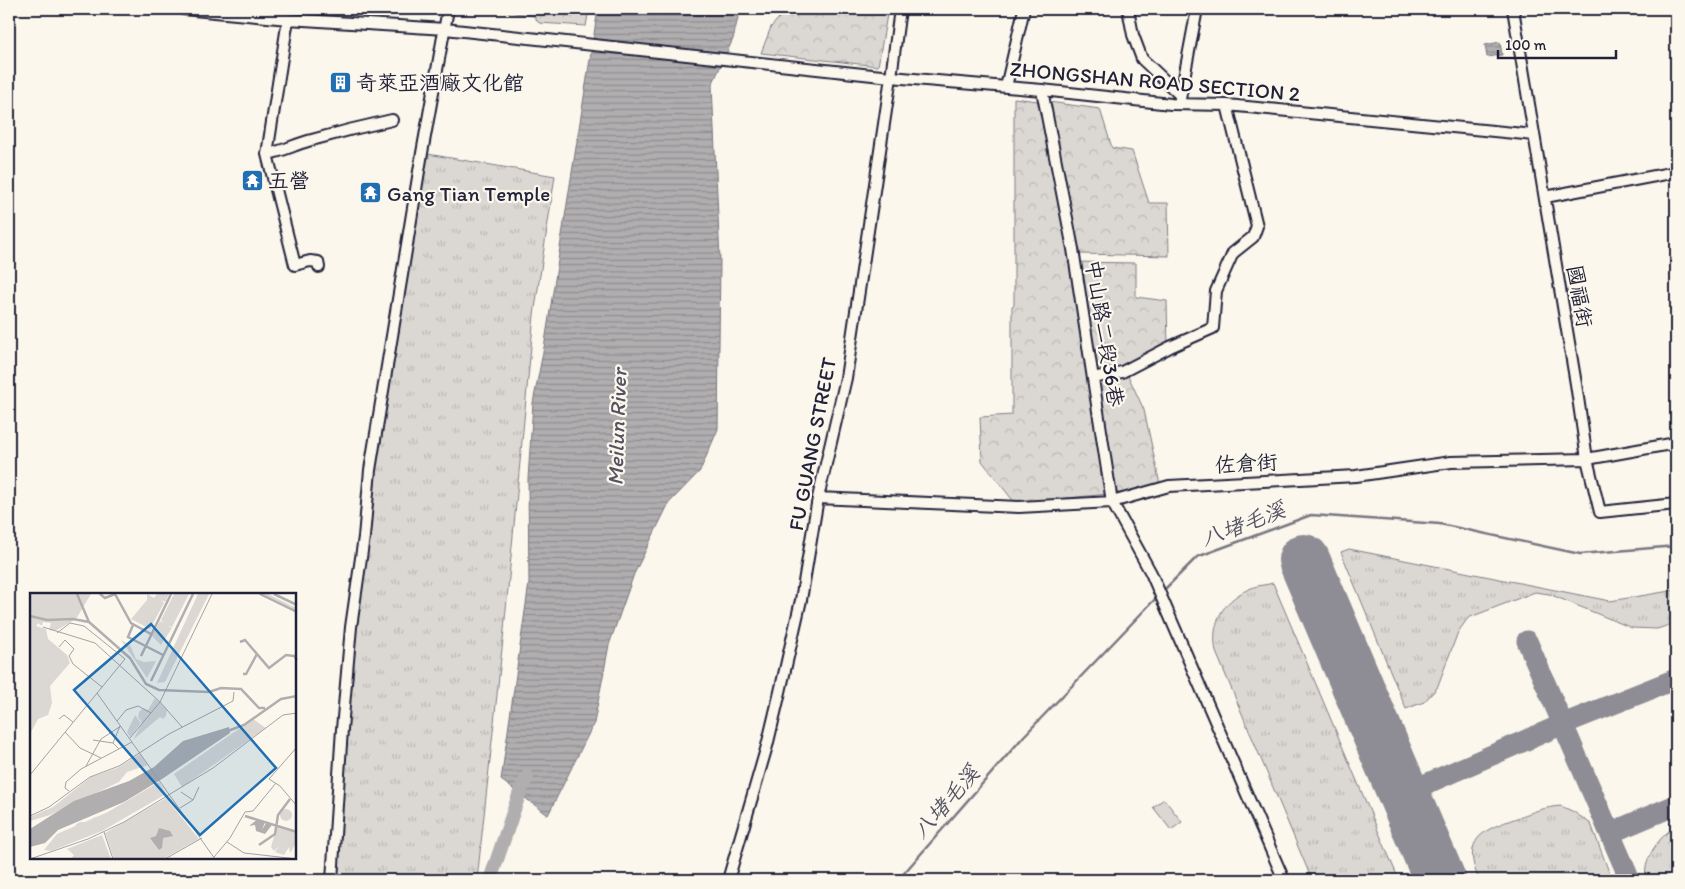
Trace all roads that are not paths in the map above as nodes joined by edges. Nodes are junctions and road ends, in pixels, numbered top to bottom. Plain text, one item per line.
1 (183, 9) edge
2 (448, 9) edge
3 (900, 9) edge
4 (1024, 9) edge
5 (1128, 9) edge
6 (1197, 9) edge
7 (1513, 9) edge
8 (288, 19) junction
9 (445, 29) junction
10 (891, 77) junction
11 (1006, 87) junction
12 (1042, 90) junction
13 (1180, 99) junction
14 (1227, 105) junction
15 (392, 120) dead end
16 (1534, 135) junction
17 (267, 154) junction
18 (1676, 172) edge
19 (1545, 197) junction
20 (319, 267) dead end
21 (1093, 378) junction
22 (1676, 443) edge
23 (1587, 459) junction
24 (818, 498) junction
25 (1112, 502) junction
26 (1676, 504) edge
27 (332, 880) edge
28 (728, 880) edge
29 (1284, 880) edge

1 - 8 street, ZHONGSHAN ROAD SECTION 2
2 - 9 street
3 - 10 street, FU GUANG STREET
4 - 11 street
5 - 13 street
6 - 13 street
7 - 16 street, 國福街
8 - 9 street, ZHONGSHAN ROAD SECTION 2
8 - 17 street
9 - 10 street, ZHONGSHAN ROAD SECTION 2
9 - 27 street
10 - 11 street, ZHONGSHAN ROAD SECTION 2
10 - 24 street, FU GUANG STREET
11 - 12 street, ZHONGSHAN ROAD SECTION 2
12 - 13 street, ZHONGSHAN ROAD SECTION 2
12 - 21 street, 中山路二段36巷
13 - 14 street, ZHONGSHAN ROAD SECTION 2
14 - 16 street, ZHONGSHAN ROAD SECTION 2
14 - 21 street
15 - 17 street
16 - 19 street, 國福街
17 - 20 street
18 - 19 street
19 - 23 street, 國福街
21 - 25 street, 中山路二段36巷
22 - 23 street, 佐倉街
23 - 25 street, 佐倉街
23 - 26 street, 國福街
24 - 25 street, 佐倉街
24 - 28 street, FU GUANG STREET
25 - 29 street, 中山路二段36巷

